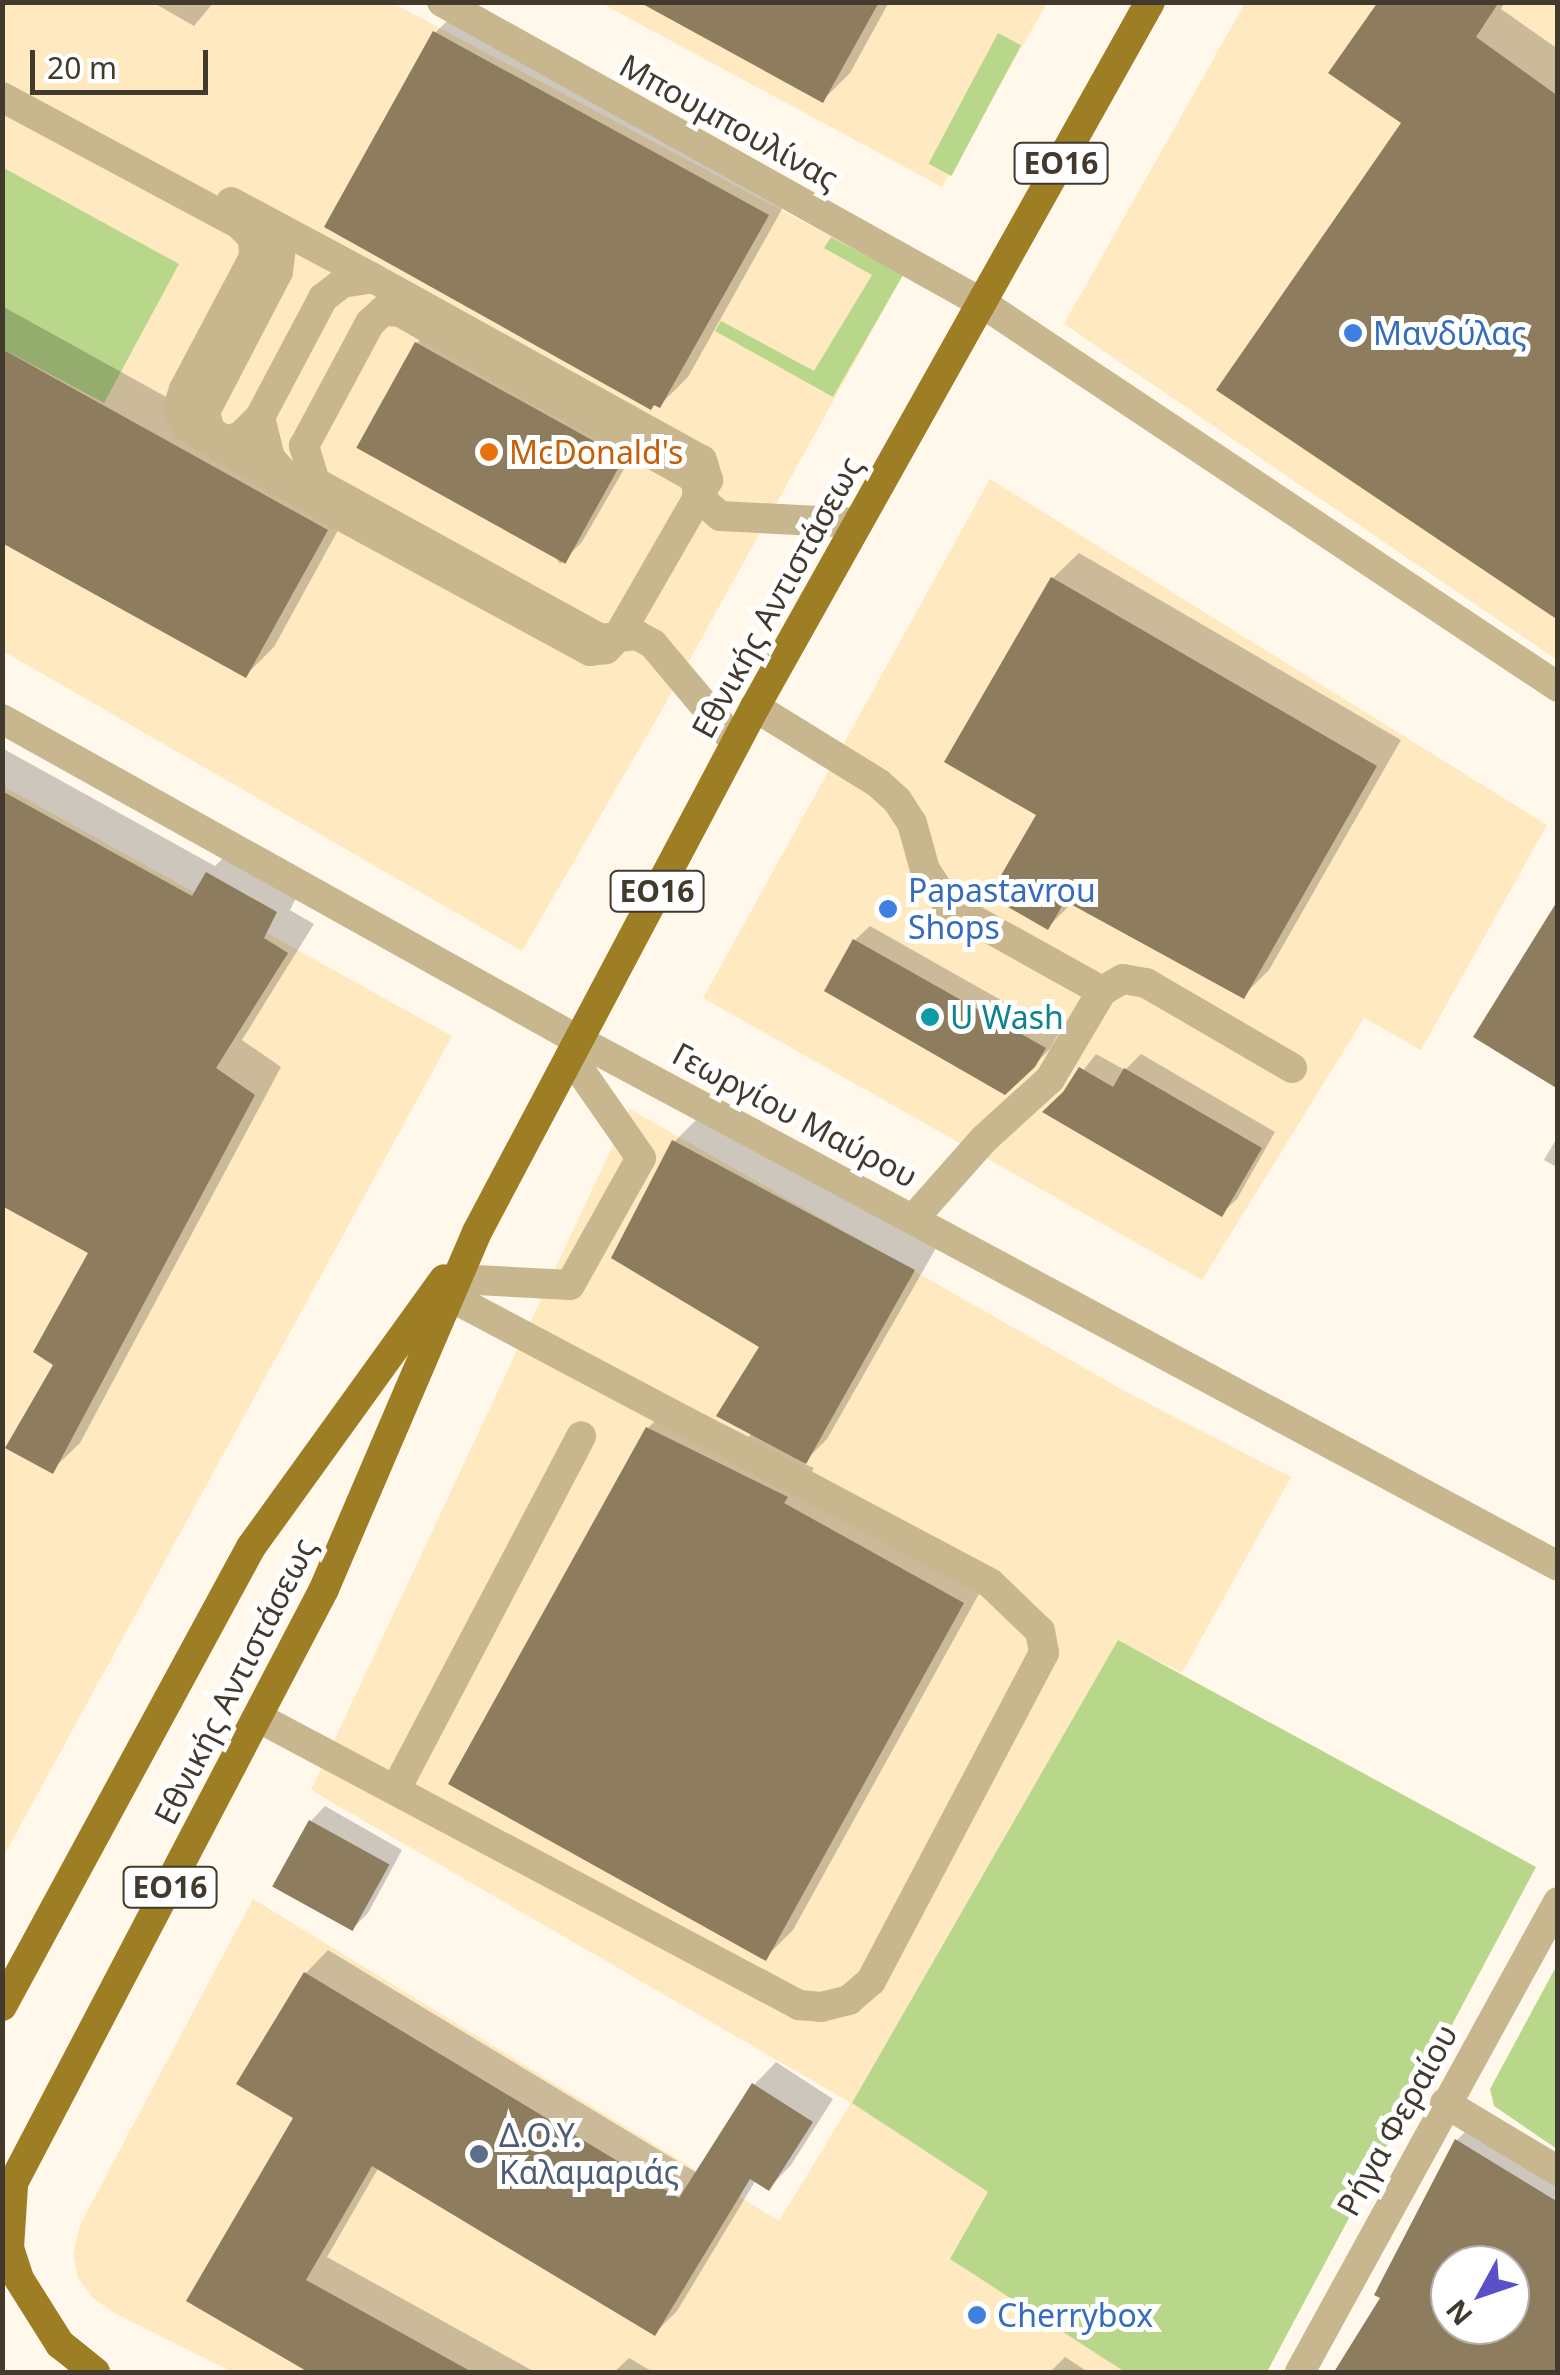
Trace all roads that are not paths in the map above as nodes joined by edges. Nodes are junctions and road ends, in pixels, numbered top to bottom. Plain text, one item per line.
1 (442, 2) edge
2 (1150, 2) edge
3 (2, 78) edge
4 (2, 97) edge
5 (271, 224) junction
6 (374, 278) junction
7 (982, 303) junction
8 (260, 417) junction
9 (303, 495) junction
10 (697, 496) junction
11 (857, 523) junction
12 (617, 638) junction
13 (1558, 687) edge
14 (755, 707) junction
15 (2, 720) edge
16 (736, 743) junction
17 (1102, 990) junction
18 (574, 1048) junction
19 (1292, 1068) dead end
20 (914, 1218) junction
21 (478, 1232) junction
22 (453, 1288) junction
23 (581, 1436) dead end
24 (1558, 1566) edge
25 (259, 1718) junction
26 (396, 1787) junction
27 (1558, 1902) edge
28 (2, 2006) edge
29 (1445, 2103) junction
30 (1558, 2171) edge
31 (8, 2194) edge
32 (95, 2372) edge
33 (1300, 2372) edge

1 - 7 street, Μπουμπουλίνας
2 - 7 main road, Εθνικής Αντιστάσεως / ΕΟ16
3 - 5 street
4 - 9 street
5 - 6 street
5 - 8 street
6 - 8 street
6 - 10 street
7 - 11 main road, Εθνικής Αντιστάσεως / ΕΟ16
7 - 13 street, Μπουμπουλίνας
8 - 9 street
9 - 12 street
10 - 11 street
10 - 12 street
10 - 12 street
11 - 14 main road, Εθνικής Αντιστάσεως / ΕΟ16
12 - 16 street
14 - 16 main road, Εθνικής Αντιστάσεως / ΕΟ16
14 - 17 street
15 - 18 street, Γεωργίου Μαύρου
16 - 18 main road, Εθνικής Αντιστάσεως / ΕΟ16
17 - 19 street
17 - 20 street
18 - 20 street, Γεωργίου Μαύρου
18 - 21 main road, Εθνικής Αντιστάσεως / ΕΟ16
18 - 22 street
20 - 24 street, Γεωργίου Μαύρου
21 - 22 main road, Εθνικής Αντιστάσεως / ΕΟ16
21 - 28 main road, Εθνικής Αντιστάσεως / ΕΟ16
22 - 25 main road, Εθνικής Αντιστάσεως / ΕΟ16
22 - 26 street
23 - 26 street
25 - 26 street
25 - 31 main road, Εθνικής Αντιστάσεως / ΕΟ16
27 - 29 street, Ρήγα Φεραίου
29 - 30 street
29 - 33 street, Ρήγα Φεραίου
31 - 32 main road

